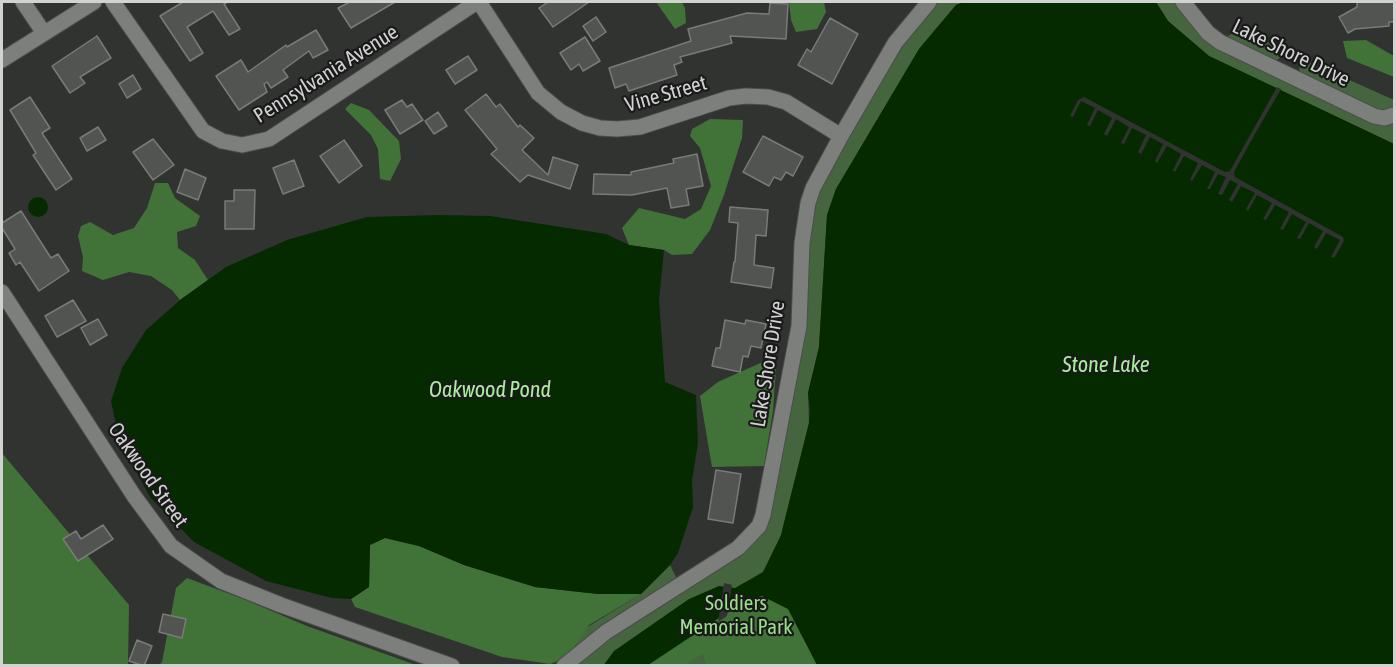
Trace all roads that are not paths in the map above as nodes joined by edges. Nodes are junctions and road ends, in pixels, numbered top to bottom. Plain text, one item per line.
1 (23, 2) edge
2 (94, 2) edge
3 (113, 2) edge
4 (478, 2) edge
5 (929, 2) edge
6 (1183, 2) edge
7 (44, 33) junction
8 (2, 60) edge
9 (1395, 115) edge
10 (841, 136) junction
11 (2, 292) edge
12 (452, 666) edge
13 (564, 666) edge

1 - 7 street
2 - 7 street
3 - 4 street, Pennsylvania Avenue
4 - 10 street, Vine Street
5 - 10 street, Lake Shore Drive
6 - 9 street, Lake Shore Drive
7 - 8 street
10 - 13 street, Lake Shore Drive
11 - 12 street, Oakwood Street

